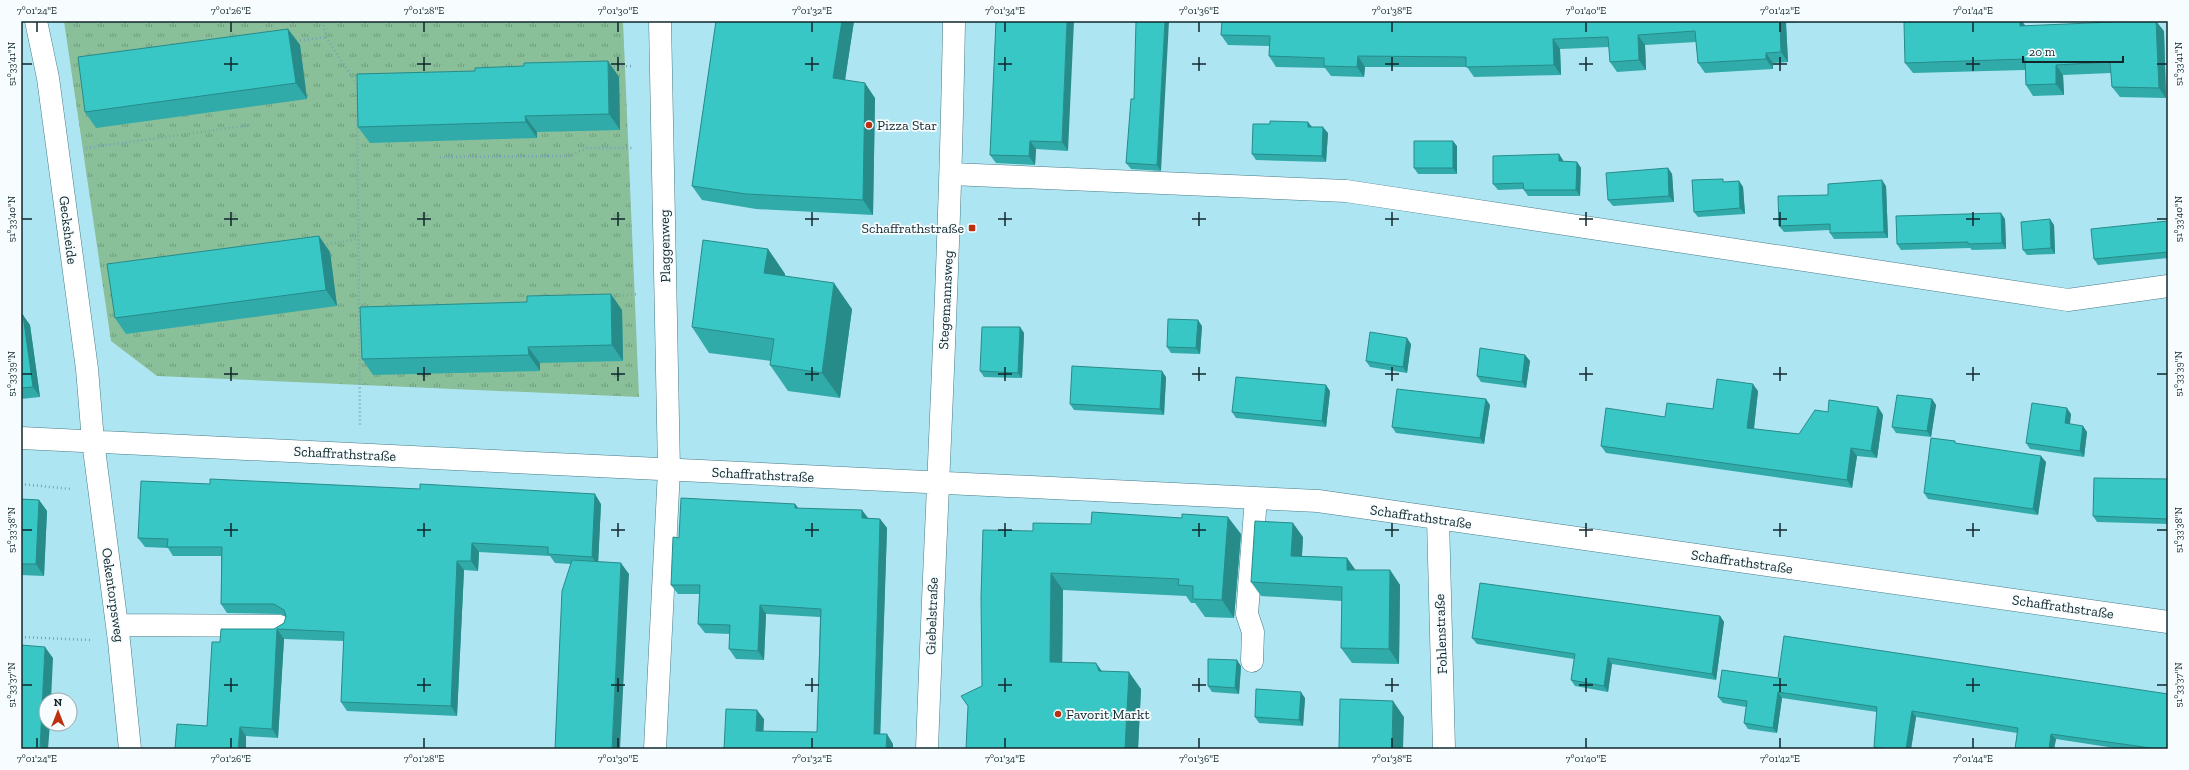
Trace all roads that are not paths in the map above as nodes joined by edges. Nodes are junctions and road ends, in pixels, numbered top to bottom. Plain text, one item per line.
1 (36, 21) edge
2 (660, 21) edge
3 (954, 21) edge
4 (951, 174) junction
5 (2168, 286) edge
6 (21, 438) edge
7 (93, 440) junction
8 (669, 470) junction
9 (936, 483) junction
10 (1256, 498) junction
11 (1438, 519) junction
12 (2168, 622) edge
13 (280, 626) edge
14 (118, 633) junction
15 (1252, 661) dead end
16 (130, 749) edge
17 (655, 749) edge
18 (927, 749) edge
19 (1444, 749) edge

1 - 7 street, Gecksheide
2 - 8 street, Plaggenweg
3 - 4 street, Stegemannsweg
4 - 5 street
4 - 9 street, Stegemannsweg
6 - 7 street, Schaffrathstraße
7 - 8 street, Schaffrathstraße
7 - 14 street, Oekentorpsweg
8 - 9 street, Schaffrathstraße
8 - 17 street
9 - 10 street, Schaffrathstraße
9 - 18 street, Giebelstraße
10 - 11 street, Schaffrathstraße
10 - 15 street
11 - 12 street, Schaffrathstraße
11 - 19 street, Fohlenstraße
13 - 14 street
14 - 16 street, Oekentorpsweg

